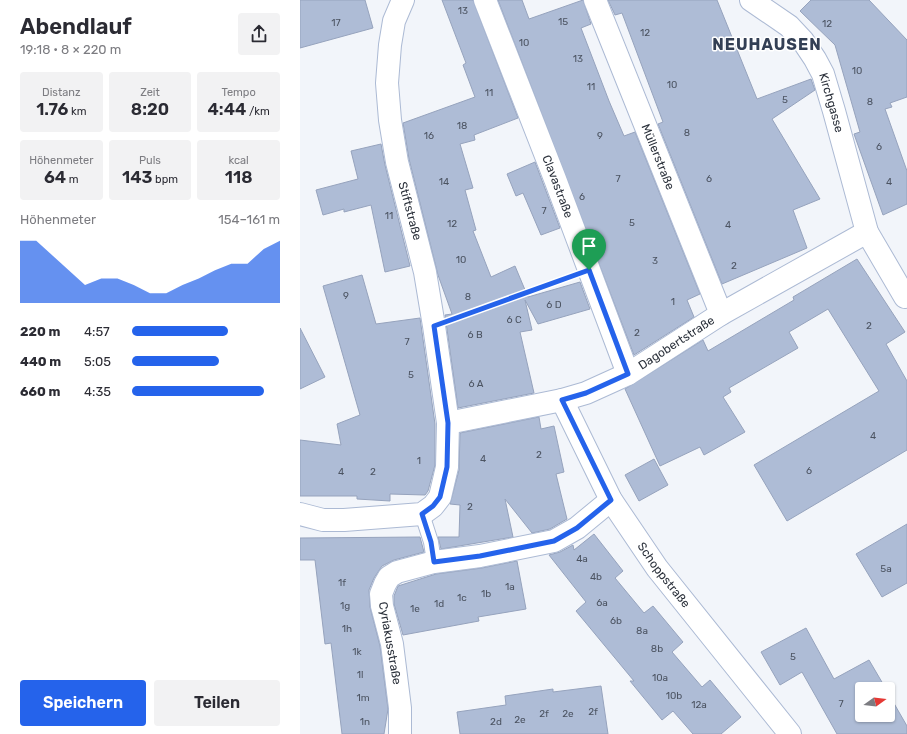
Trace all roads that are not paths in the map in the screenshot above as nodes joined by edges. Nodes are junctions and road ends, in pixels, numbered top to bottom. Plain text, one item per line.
1 (404, 0) edge
2 (485, 0) edge
3 (595, 0) edge
4 (752, 0) edge
5 (867, 232) junction
6 (905, 297) dead end
7 (721, 314) junction
8 (628, 374) junction
9 (562, 400) junction
10 (448, 423) junction
11 (611, 500) junction
12 (300, 514) edge
13 (422, 514) junction
14 (434, 562) junction
15 (400, 734) edge
16 (790, 734) edge

1 - 10 street, Stiftstraße
2 - 8 street, Clavastraße
3 - 7 street, Müllerstraße
4 - 5 street, Kirchgasse
5 - 6 street, Kirchgasse
5 - 7 street, Dagobertstraße
7 - 8 street, Dagobertstraße
8 - 9 street, Dagobertstraße
9 - 10 street, Dagobertstraße
9 - 11 street, Schoppstraße
10 - 13 street
11 - 14 street, Cyriakusstraße
11 - 16 street, Schoppstraße
12 - 13 street
13 - 14 lane
14 - 15 street, Cyriakusstraße

